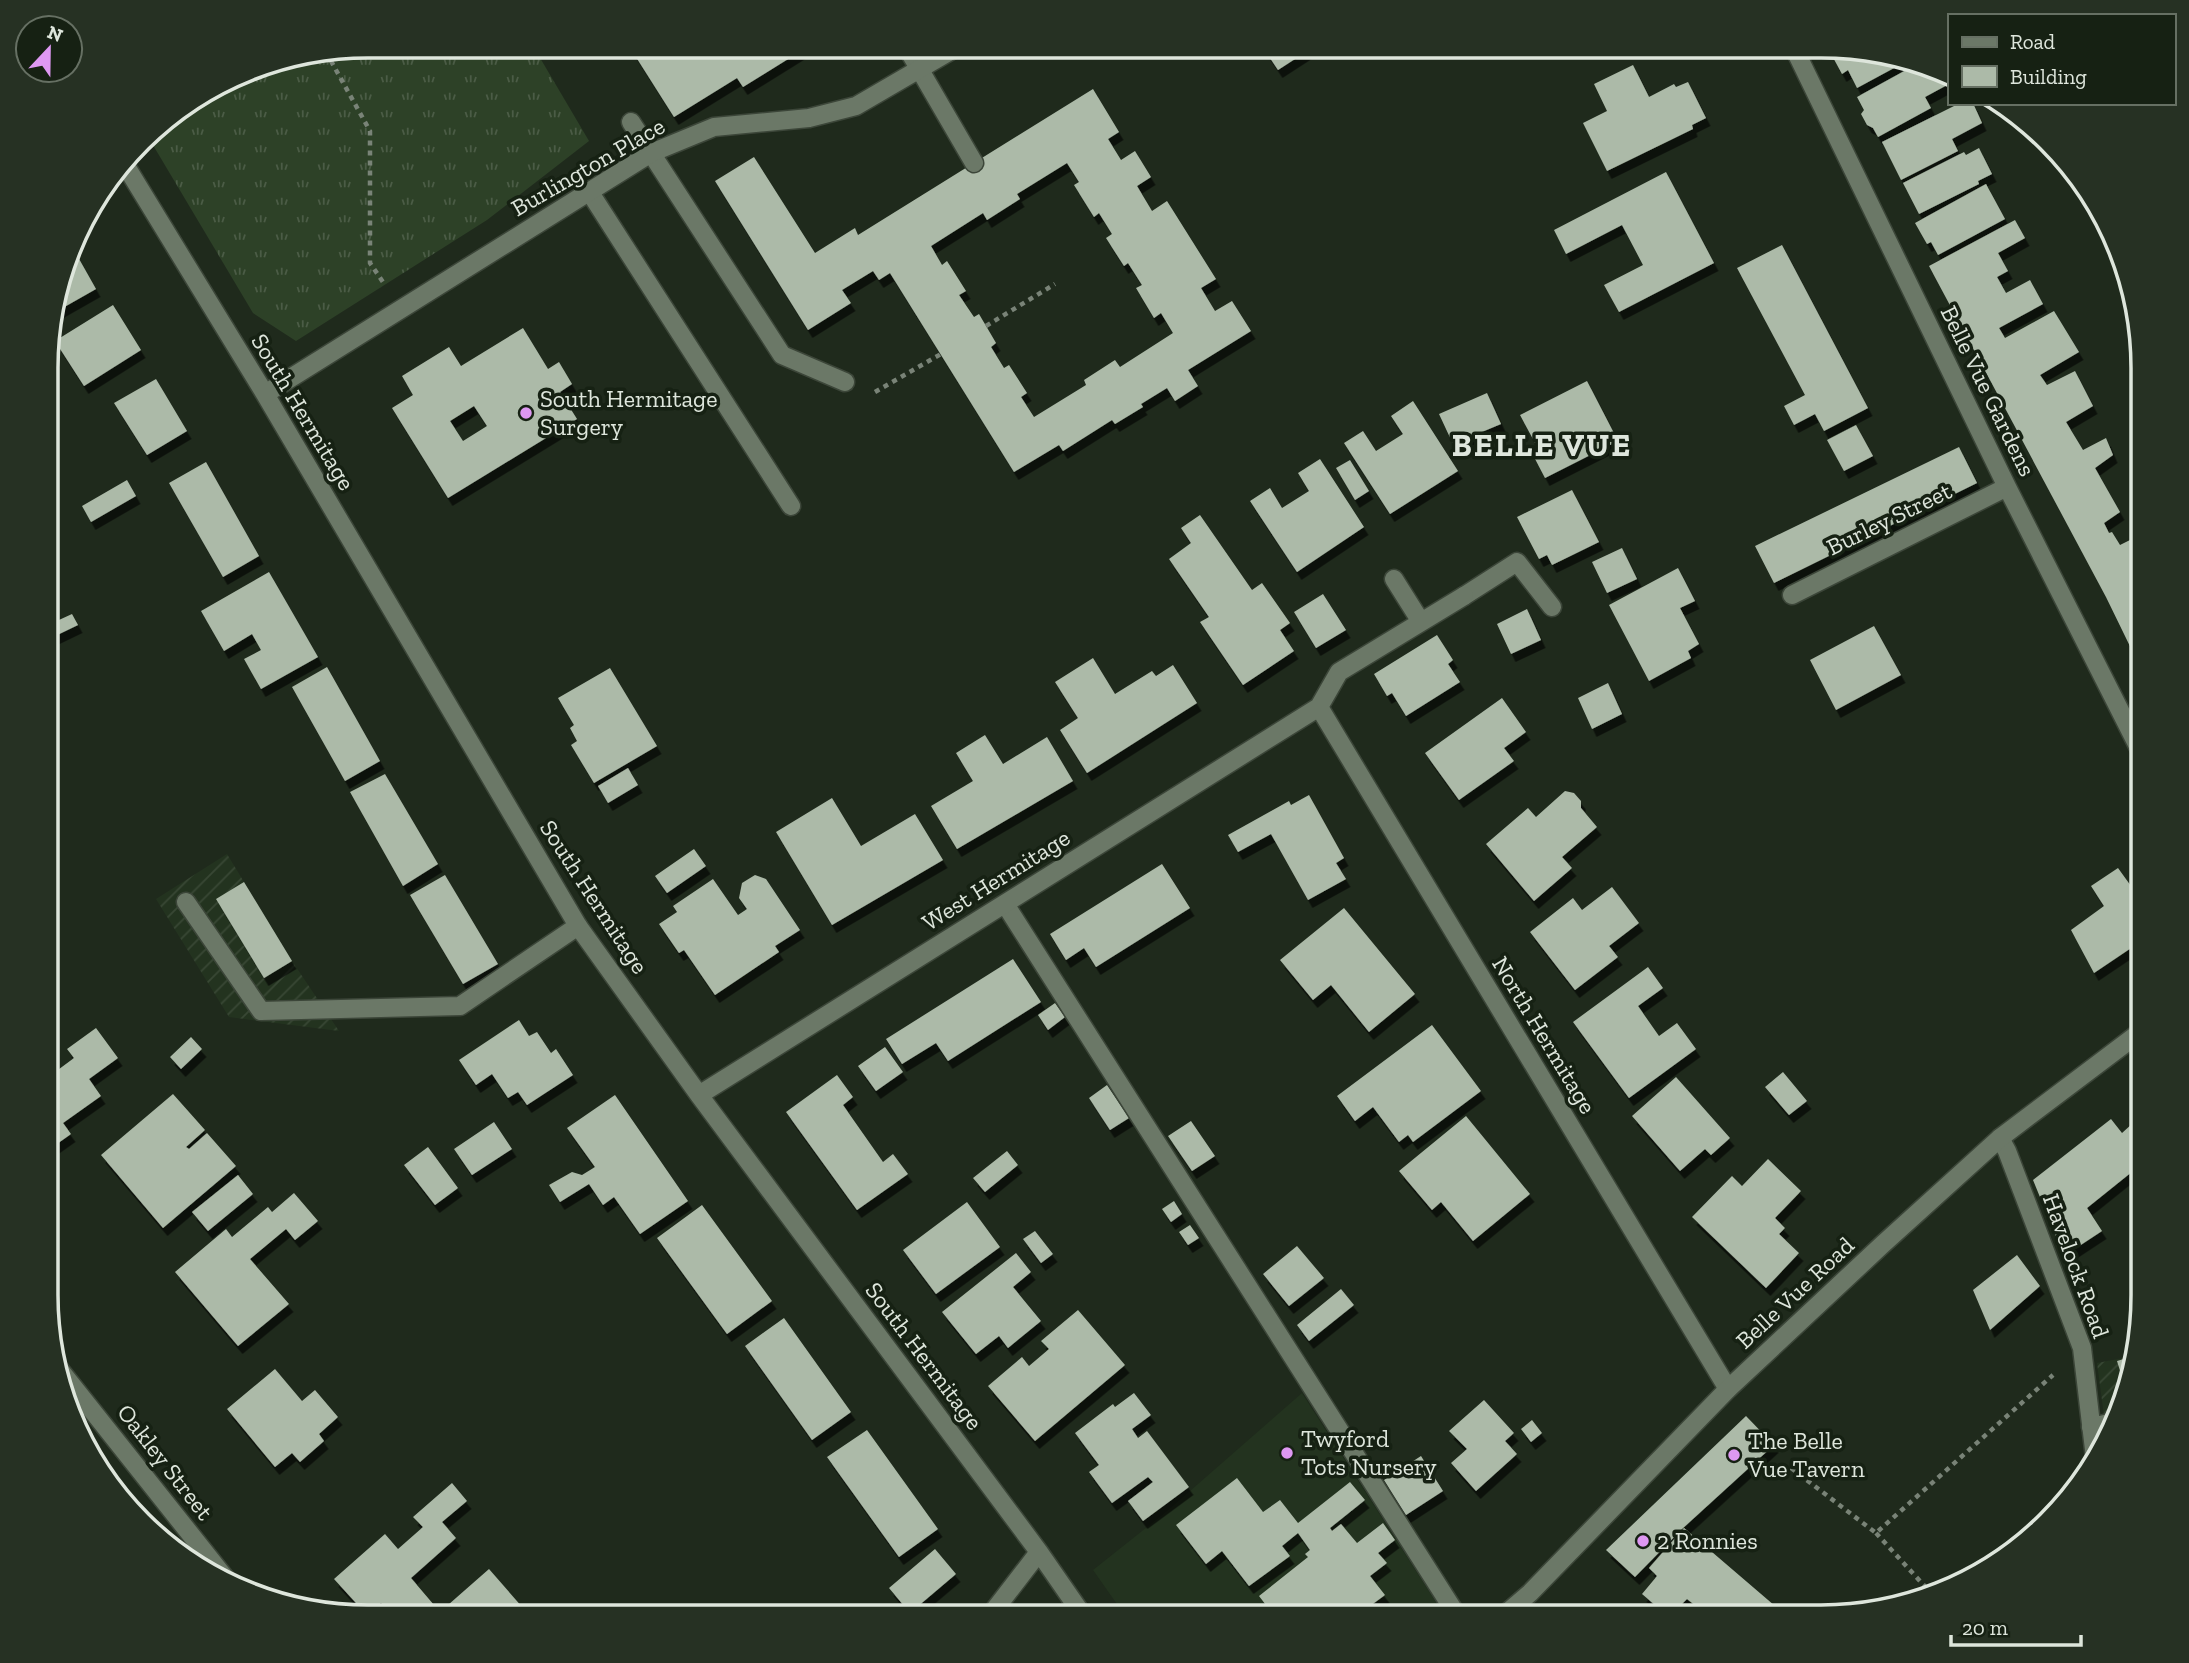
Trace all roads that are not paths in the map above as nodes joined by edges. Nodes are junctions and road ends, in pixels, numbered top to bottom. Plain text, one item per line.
1 (914, 58) edge
2 (939, 58) edge
3 (1804, 58) edge
4 (921, 69) junction
5 (631, 122) dead end
6 (651, 153) junction
7 (974, 163) dead end
8 (129, 171) edge
9 (589, 191) junction
10 (845, 382) dead end
11 (265, 394) junction
12 (2007, 487) junction
13 (791, 506) dead end
14 (1394, 579) dead end
15 (1791, 595) dead end
16 (1552, 607) dead end
17 (1421, 622) junction
18 (1319, 707) junction
19 (2131, 732) edge
20 (187, 902) dead end
21 (1005, 904) junction
22 (578, 926) junction
23 (2131, 1039) edge
24 (699, 1095) junction
25 (2000, 1138) junction
26 (70, 1383) edge
27 (1728, 1390) junction
28 (2103, 1424) edge
29 (2091, 1427) junction
30 (2093, 1444) edge
31 (1039, 1552) junction
32 (216, 1566) edge
33 (998, 1605) edge
34 (1076, 1605) edge
35 (1450, 1605) edge
36 (1516, 1605) edge

1 - 4 street
2 - 4 street, Burlington Place
3 - 12 street, Belle Vue Gardens
4 - 6 street, Burlington Place
4 - 7 street
5 - 6 street
6 - 9 street, Burlington Place
6 - 10 street
8 - 11 street, South Hermitage
9 - 11 street, Burlington Place
9 - 13 street
11 - 22 street, South Hermitage
12 - 15 street, Burley Street
12 - 19 street, Belle Vue Gardens
14 - 17 street
16 - 17 street
17 - 18 street
18 - 21 street, West Hermitage
18 - 27 street, North Hermitage
20 - 22 street
21 - 24 street, West Hermitage
21 - 35 street
22 - 24 street, South Hermitage
23 - 25 street, Belle Vue Road
24 - 31 street, South Hermitage
25 - 27 street, Belle Vue Road
25 - 29 street, Havelock Road
26 - 32 street, Oakley Street
27 - 36 street, Belle Vue Road
28 - 29 street
29 - 30 street, Havelock Road
31 - 33 street
31 - 34 street, South Hermitage

